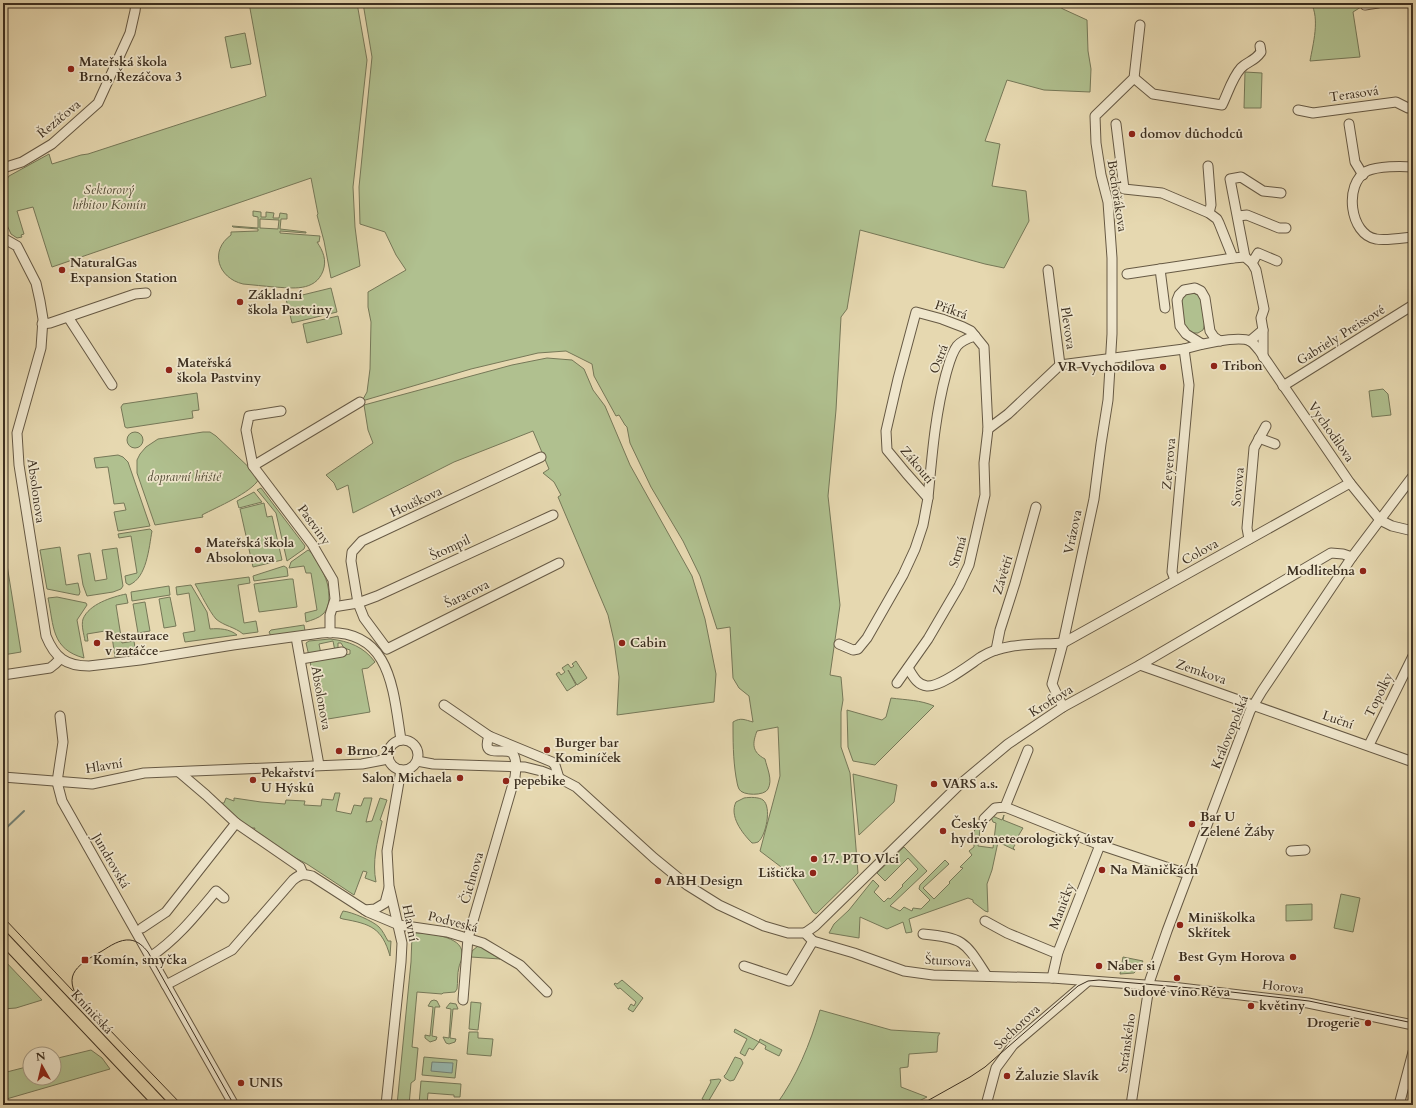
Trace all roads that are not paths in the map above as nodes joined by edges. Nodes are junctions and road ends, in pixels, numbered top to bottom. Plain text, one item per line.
1 (136, 3) edge
2 (1378, 3) edge
3 (1365, 5) dead end
4 (1140, 25) dead end
5 (1260, 46) dead end
6 (1134, 78) junction
7 (1413, 108) edge
8 (1298, 110) dead end
9 (1116, 124) dead end
10 (1349, 124) dead end
11 (1208, 166) dead end
12 (1413, 167) edge
13 (3, 168) edge
14 (1363, 175) junction
15 (1281, 193) dead end
16 (1209, 213) junction
17 (1238, 216) junction
18 (1286, 228) dead end
19 (1413, 237) edge
20 (3, 238) edge
21 (1233, 258) junction
22 (1248, 260) junction
23 (1277, 261) dead end
24 (1160, 269) junction
25 (1048, 270) dead end
26 (1127, 274) dead end
27 (146, 292) dead end
28 (1413, 305) edge
29 (1165, 308) dead end
30 (916, 312) joint
31 (68, 318) junction
32 (42, 324) junction
33 (1263, 330) junction
34 (975, 336) junction
35 (1220, 341) junction
36 (1250, 341) junction
37 (1202, 344) junction
38 (1184, 349) junction
39 (1263, 357) junction
40 (1111, 358) junction
41 (1060, 365) junction
42 (112, 385) dead end
43 (1283, 386) junction
44 (360, 402) dead end
45 (281, 411) dead end
46 (1266, 426) dead end
47 (988, 429) junction
48 (1259, 438) junction
49 (1275, 444) dead end
50 (541, 457) dead end
51 (253, 466) junction
52 (1413, 476) edge
53 (1350, 482) junction
54 (928, 498) junction
55 (1036, 507) dead end
56 (552, 515) dead end
57 (1380, 520) junction
58 (1413, 531) edge
59 (1249, 539) junction
60 (1352, 557) junction
61 (559, 563) dead end
62 (1175, 580) junction
63 (358, 603) junction
64 (333, 607) junction
65 (330, 632) junction
66 (296, 637) junction
67 (1063, 643) junction
68 (839, 644) dead end
69 (996, 650) junction
70 (342, 652) dead end
71 (1413, 656) edge
72 (60, 659) junction
73 (301, 659) junction
74 (1140, 665) junction
75 (908, 668) junction
76 (3, 675) edge
77 (897, 683) dead end
78 (1254, 704) junction
79 (444, 705) dead end
80 (1064, 707) junction
81 (60, 716) dead end
82 (489, 736) junction
83 (401, 740) junction
84 (1369, 745) junction
85 (1028, 750) dead end
86 (388, 758) junction
87 (417, 761) junction
88 (1413, 762) edge
89 (320, 765) junction
90 (516, 766) junction
91 (401, 770) junction
92 (179, 772) junction
93 (3, 777) edge
94 (559, 778) junction
95 (57, 782) junction
96 (1005, 807) junction
97 (984, 819) dead end
98 (236, 823) junction
99 (1100, 845) junction
100 (1305, 850) dead end
101 (1291, 851) dead end
102 (1188, 873) junction
103 (303, 874) junction
104 (389, 886) junction
105 (224, 898) dead end
106 (364, 910) junction
107 (985, 921) dead end
108 (399, 925) junction
109 (142, 928) dead end
110 (805, 933) junction
111 (923, 934) dead end
112 (3, 938) edge
113 (468, 938) junction
114 (813, 941) junction
115 (1058, 952) junction
116 (149, 954) junction
117 (744, 966) dead end
118 (987, 976) junction
119 (1052, 978) junction
120 (1088, 981) junction
121 (1148, 985) junction
122 (166, 986) junction
123 (547, 992) dead end
124 (463, 1000) dead end
125 (1413, 1025) edge
126 (1413, 1052) edge
127 (161, 1105) edge
128 (234, 1105) edge
129 (386, 1105) edge
130 (986, 1105) edge
131 (1131, 1105) edge
132 (1399, 1105) edge

1 - 13 street, Řezáčova
2 - 3 street
4 - 6 street
5 - 6 street
6 - 40 street, Bochořákova
7 - 8 street, Terasová
9 - 16 street
10 - 14 street
11 - 16 street
12 - 14 street
14 - 19 street
15 - 17 street
16 - 21 street
17 - 18 street
17 - 22 street
20 - 32 street, Absolonova
21 - 22 street
21 - 24 street
22 - 23 street
22 - 33 street
24 - 26 street
24 - 29 street
25 - 41 street, Plevova
27 - 31 street
28 - 43 street, Gabriely Preissové
30 - 34 street, Příkrá
30 - 54 street, Zákoutí
31 - 32 street
31 - 42 street
32 - 72 street, Absolonova
33 - 36 street
33 - 39 street
34 - 47 street
34 - 54 street, Ostrá
35 - 36 street
35 - 37 street
35 - 37 street
36 - 39 street, Vychodilova
37 - 38 street
38 - 40 street
38 - 62 street, Zeyerova
39 - 43 street, Vychodilova
40 - 41 street
40 - 67 street, Vrázova
41 - 47 street, Plevova
43 - 53 street, Vychodilova
44 - 51 street
45 - 51 street, Pastviny
46 - 48 street, Sovova
47 - 75 street, Strmá
48 - 49 street
48 - 59 street, Sovova
50 - 63 street, Houškova
51 - 64 street, Pastviny
52 - 57 street, Královopolská
53 - 57 street, Vychodilova
53 - 59 street, Colova
54 - 68 street, Zákoutí
55 - 69 street, Závětří
56 - 63 street, Štompil
57 - 58 street
57 - 60 street, Královopolská
59 - 62 street, Colova
60 - 74 street, Kroftova
60 - 78 street, Královopolská
61 - 63 street, Šaracova
62 - 67 street, Colova
63 - 64 street
64 - 65 street, Pastviny
65 - 66 street
65 - 83 street
66 - 72 street
66 - 73 street, Absolonova
67 - 69 street
67 - 80 street, Vrázova
69 - 75 street
70 - 73 street, Absolonova
71 - 84 street, Topolky
72 - 76 street
73 - 89 street, Absolonova
74 - 78 street, Zemkova
74 - 80 street, Kroftova
75 - 77 street, Strmá
78 - 84 street, Luční
78 - 102 street, Královopolská
79 - 82 street
80 - 110 street, Kroftova
81 - 95 street
82 - 90 street
82 - 94 street
83 - 86 street
83 - 87 street
84 - 88 street, Luční
85 - 96 street
86 - 89 street, Hlavní
86 - 91 street
87 - 90 street
87 - 91 street
89 - 92 street, Hlavní
90 - 94 street
90 - 113 street, Čichnova
91 - 104 street, Hlavní
92 - 95 street, Hlavní
92 - 98 street, Podveská
93 - 95 street, Hlavní
94 - 110 street
95 - 116 street, Jundrovská
96 - 97 street
96 - 99 street
98 - 103 street, Podveská
98 - 109 street
99 - 102 street
99 - 115 street, Maničky
100 - 101 street
102 - 121 street, Královopolská
103 - 106 street, Podveská
103 - 122 street
104 - 106 street
104 - 108 street, Hlavní
105 - 116 street
106 - 108 street, Podveská
107 - 115 street
108 - 113 street, Podveská
108 - 129 street, Hlavní
110 - 114 street, Štursova
111 - 118 street
112 - 127 main road, Kníničská
113 - 123 street, Podveská
113 - 124 street, Čichnova
114 - 117 street
114 - 118 street, Štursova
115 - 119 street, Maničky
116 - 122 street, Jundrovská
118 - 119 street, Štursova
119 - 120 street, Štursova
120 - 121 street, Horova
120 - 130 street, Sochorova
121 - 125 street, Horova
121 - 131 street, Stránského
122 - 128 street, Jundrovská
126 - 132 street

